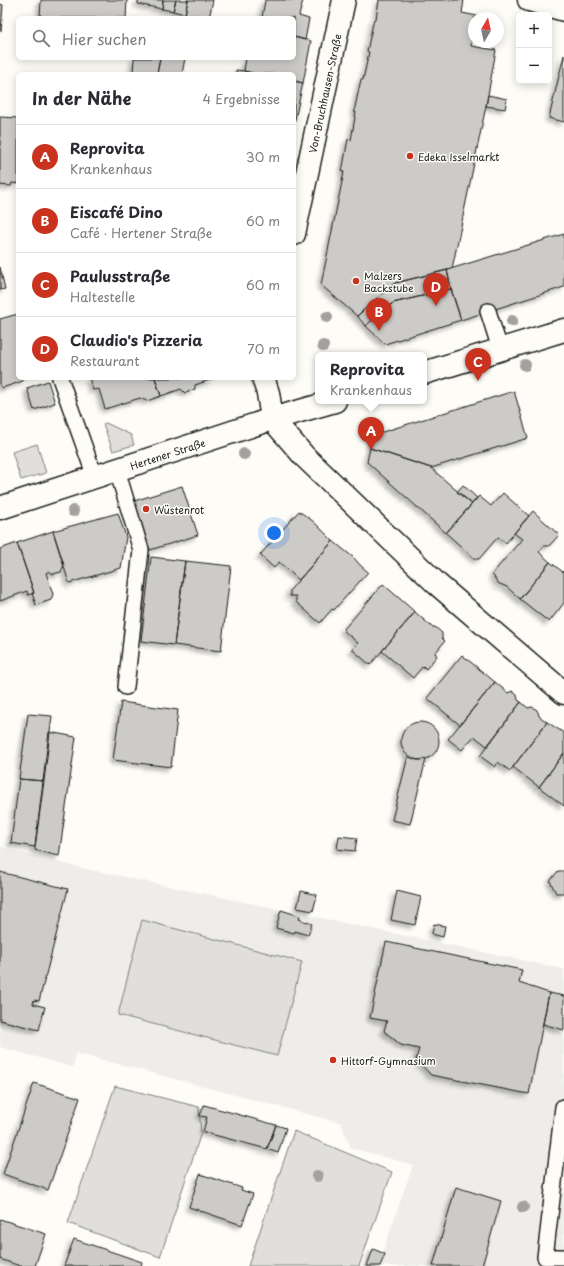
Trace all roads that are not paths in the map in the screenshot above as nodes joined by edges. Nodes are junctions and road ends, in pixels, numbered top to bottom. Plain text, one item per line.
1 (344, 0) edge
2 (529, 0) edge
3 (564, 10) edge
4 (296, 225) edge
5 (488, 311) dead end
6 (564, 330) edge
7 (500, 349) junction
8 (427, 372) edge
9 (61, 380) edge
10 (264, 380) edge
11 (324, 404) edge
12 (272, 419) junction
13 (117, 470) junction
14 (95, 477) junction
15 (0, 508) edge
16 (126, 687) dead end
17 (564, 693) edge
18 (563, 1106) edge
19 (564, 1257) edge

1 - 4 street, Von-Bruchhausen-Straße
2 - 3 street
5 - 7 lane
6 - 7 street
7 - 8 street
9 - 14 lane
10 - 12 street
11 - 12 street, Hertener Straße
12 - 13 street, Hertener Straße
12 - 17 street
13 - 14 street, Hertener Straße
13 - 16 lane
14 - 15 street, Hertener Straße
18 - 19 lane

